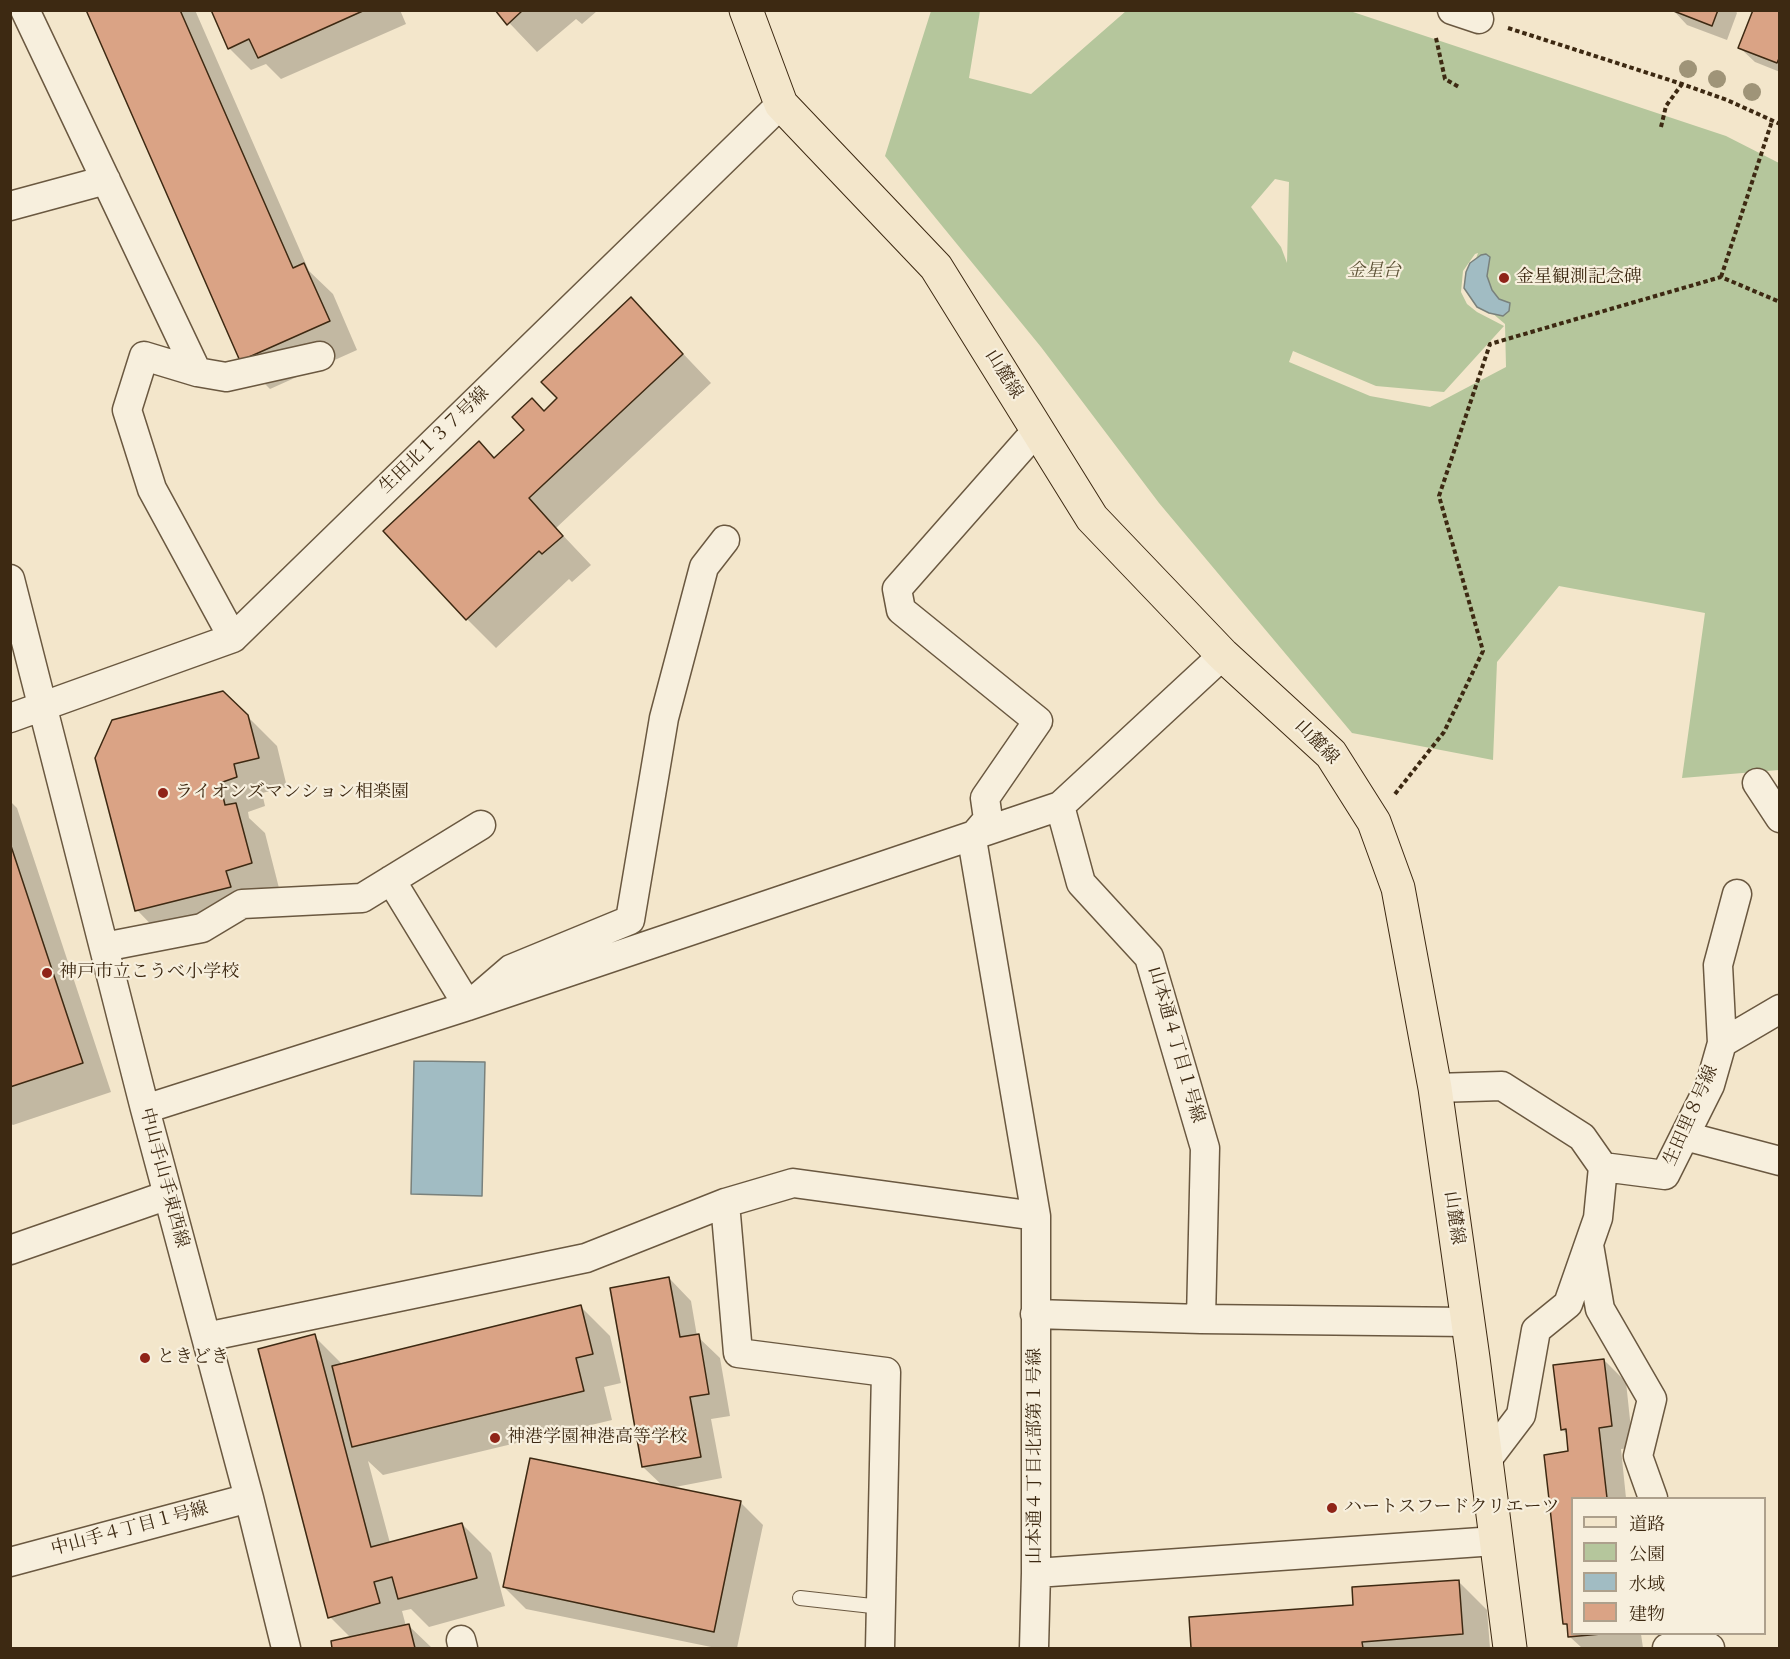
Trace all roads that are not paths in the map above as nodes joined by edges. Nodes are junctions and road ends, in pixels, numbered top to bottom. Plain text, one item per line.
1 (25, 10) edge
2 (746, 10) edge
3 (1479, 19) road end
4 (1443, 21) edge
5 (781, 104) junction
6 (106, 180) junction
7 (10, 206) edge
8 (320, 356) dead end
9 (197, 372) junction
10 (1038, 430) junction
11 (725, 540) dead end
12 (10, 579) edge
13 (233, 638) junction
14 (1223, 655) junction
15 (44, 706) junction
16 (10, 718) edge
17 (1757, 783) dead end
18 (1060, 806) junction
19 (1779, 818) edge
20 (481, 825) dead end
21 (976, 833) junction
22 (391, 880) junction
23 (1737, 894) dead end
24 (104, 947) junction
25 (468, 1006) junction
26 (1779, 1009) edge
27 (1722, 1043) junction
28 (1434, 1089) junction
29 (145, 1109) junction
30 (1685, 1136) junction
31 (1779, 1161) edge
32 (1603, 1167) junction
33 (168, 1196) junction
34 (724, 1203) junction
35 (1036, 1216) junction
36 (1588, 1243) junction
37 (10, 1250) edge
38 (1035, 1314) junction
39 (1201, 1319) junction
40 (1468, 1322) junction
41 (206, 1337) junction
42 (1486, 1461) junction
43 (1653, 1497) edge
44 (249, 1498) junction
45 (1496, 1541) junction
46 (10, 1562) edge
47 (1036, 1573) junction
48 (800, 1598) dead end
49 (881, 1607) junction
50 (286, 1648) edge
51 (880, 1648) edge
52 (1034, 1648) edge
53 (1510, 1648) edge
54 (1667, 1648) edge
55 (1710, 1648) edge

1 - 6 street
2 - 5 main road, 山麓線
3 - 4 street
5 - 10 main road, 山麓線
5 - 13 street, 生田北１３７号線
6 - 7 street
6 - 9 street
8 - 9 street
9 - 13 street
10 - 14 main road, 山麓線
10 - 21 street
11 - 25 street
12 - 15 street, 中山手山手東西線
13 - 15 street, 生田北１３７号線
14 - 18 street
14 - 28 main road, 山麓線
15 - 16 street, 生田北１３７号線
15 - 24 street, 中山手山手東西線
17 - 19 street
18 - 21 street
18 - 39 street, 山本通４丁目１号線
20 - 22 street
21 - 25 street
21 - 35 street, 山本通４丁目北部第１号線
22 - 24 street
22 - 25 street
23 - 27 street
24 - 29 street, 中山手山手東西線
25 - 29 street
26 - 27 street, 生田里８号線
27 - 30 street, 生田里８号線
28 - 32 street
28 - 40 main road, 山麓線
29 - 33 street, 中山手山手東西線
30 - 31 street
30 - 32 street, 生田里８号線
32 - 36 street
33 - 37 street
33 - 41 street, 中山手山手東西線
34 - 35 street
34 - 41 street
34 - 49 street
35 - 38 street, 山本通４丁目北部第１号線
36 - 42 street
36 - 43 street
38 - 39 street
38 - 47 street, 山本通４丁目北部第１号線
39 - 40 street
40 - 42 main road, 山麓線
41 - 44 street, 中山手山手東西線
42 - 45 main road, 山麓線
44 - 46 street, 中山手４丁目１号線
44 - 50 street, 中山手山手東西線
45 - 47 street, 山本通４丁目北部第１号線
45 - 53 main road, 山麓線
47 - 52 street
48 - 49 lane
49 - 51 street
54 - 55 street

